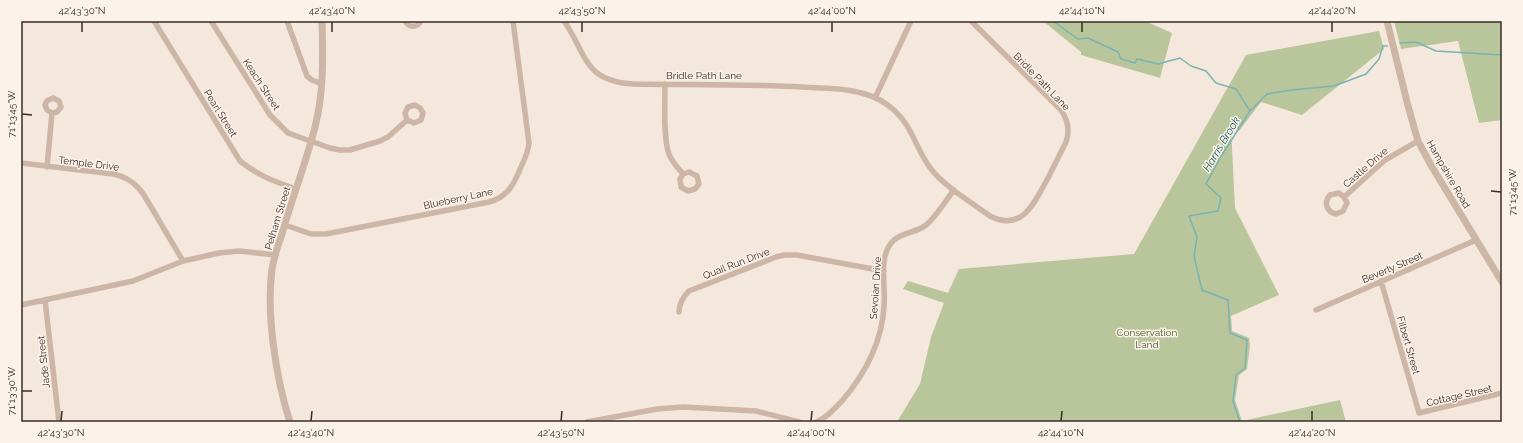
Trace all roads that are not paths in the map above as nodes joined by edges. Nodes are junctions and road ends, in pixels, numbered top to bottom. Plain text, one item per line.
1 (154, 21) edge
2 (211, 21) edge
3 (287, 21) edge
4 (322, 21) edge
5 (405, 21) edge
6 (421, 21) edge
7 (513, 21) edge
8 (564, 21) edge
9 (911, 21) edge
10 (971, 21) edge
11 (1387, 21) edge
12 (322, 84) junction
13 (665, 84) junction
14 (875, 98) junction
15 (52, 113) dead end
16 (407, 120) dead end
17 (1418, 141) junction
18 (311, 142) junction
19 (21, 163) edge
20 (47, 167) junction
21 (684, 174) dead end
22 (296, 189) junction
23 (954, 190) junction
24 (1344, 197) dead end
25 (284, 225) junction
26 (1476, 240) junction
27 (276, 255) junction
28 (183, 261) junction
29 (884, 270) junction
30 (1381, 281) junction
31 (1502, 282) edge
32 (45, 300) junction
33 (21, 305) edge
34 (1316, 310) dead end
35 (679, 312) dead end
36 (1502, 394) edge
37 (1419, 413) joint
38 (59, 422) edge
39 (290, 422) edge
40 (587, 422) edge
41 (799, 422) edge
42 (816, 422) edge

1 - 22 street, Pearl Street
2 - 18 street, Keach Street
3 - 12 street
4 - 12 street, Pelham Street
5 - 6 street
7 - 25 street, Blueberry Lane
8 - 13 street, Bridle Path Lane
9 - 14 street
10 - 23 street, Bridle Path Lane
11 - 17 street, Hampshire Road
12 - 18 street, Pelham Street
13 - 14 street, Bridle Path Lane
13 - 21 street
14 - 23 street, Bridle Path Lane
15 - 20 street
16 - 18 street, Keach Street
17 - 24 street, Castle Drive
17 - 26 street, Hampshire Road
18 - 22 street, Pelham Street
19 - 20 street, Temple Drive
20 - 28 street, Temple Drive
22 - 25 street, Pelham Street
23 - 29 street, Sevoian Drive
25 - 27 street, Pelham Street
26 - 30 street, Beverly Street
26 - 31 street, Hampshire Road
27 - 28 street
27 - 39 street, Pelham Street
28 - 32 street
29 - 35 street, Quail Run Drive
29 - 42 street, Sevoian Drive
30 - 34 street, Beverly Street
30 - 37 street, Filbert Street
32 - 33 street
32 - 38 street, Jade Street
36 - 37 street, Cottage Street
40 - 41 street

